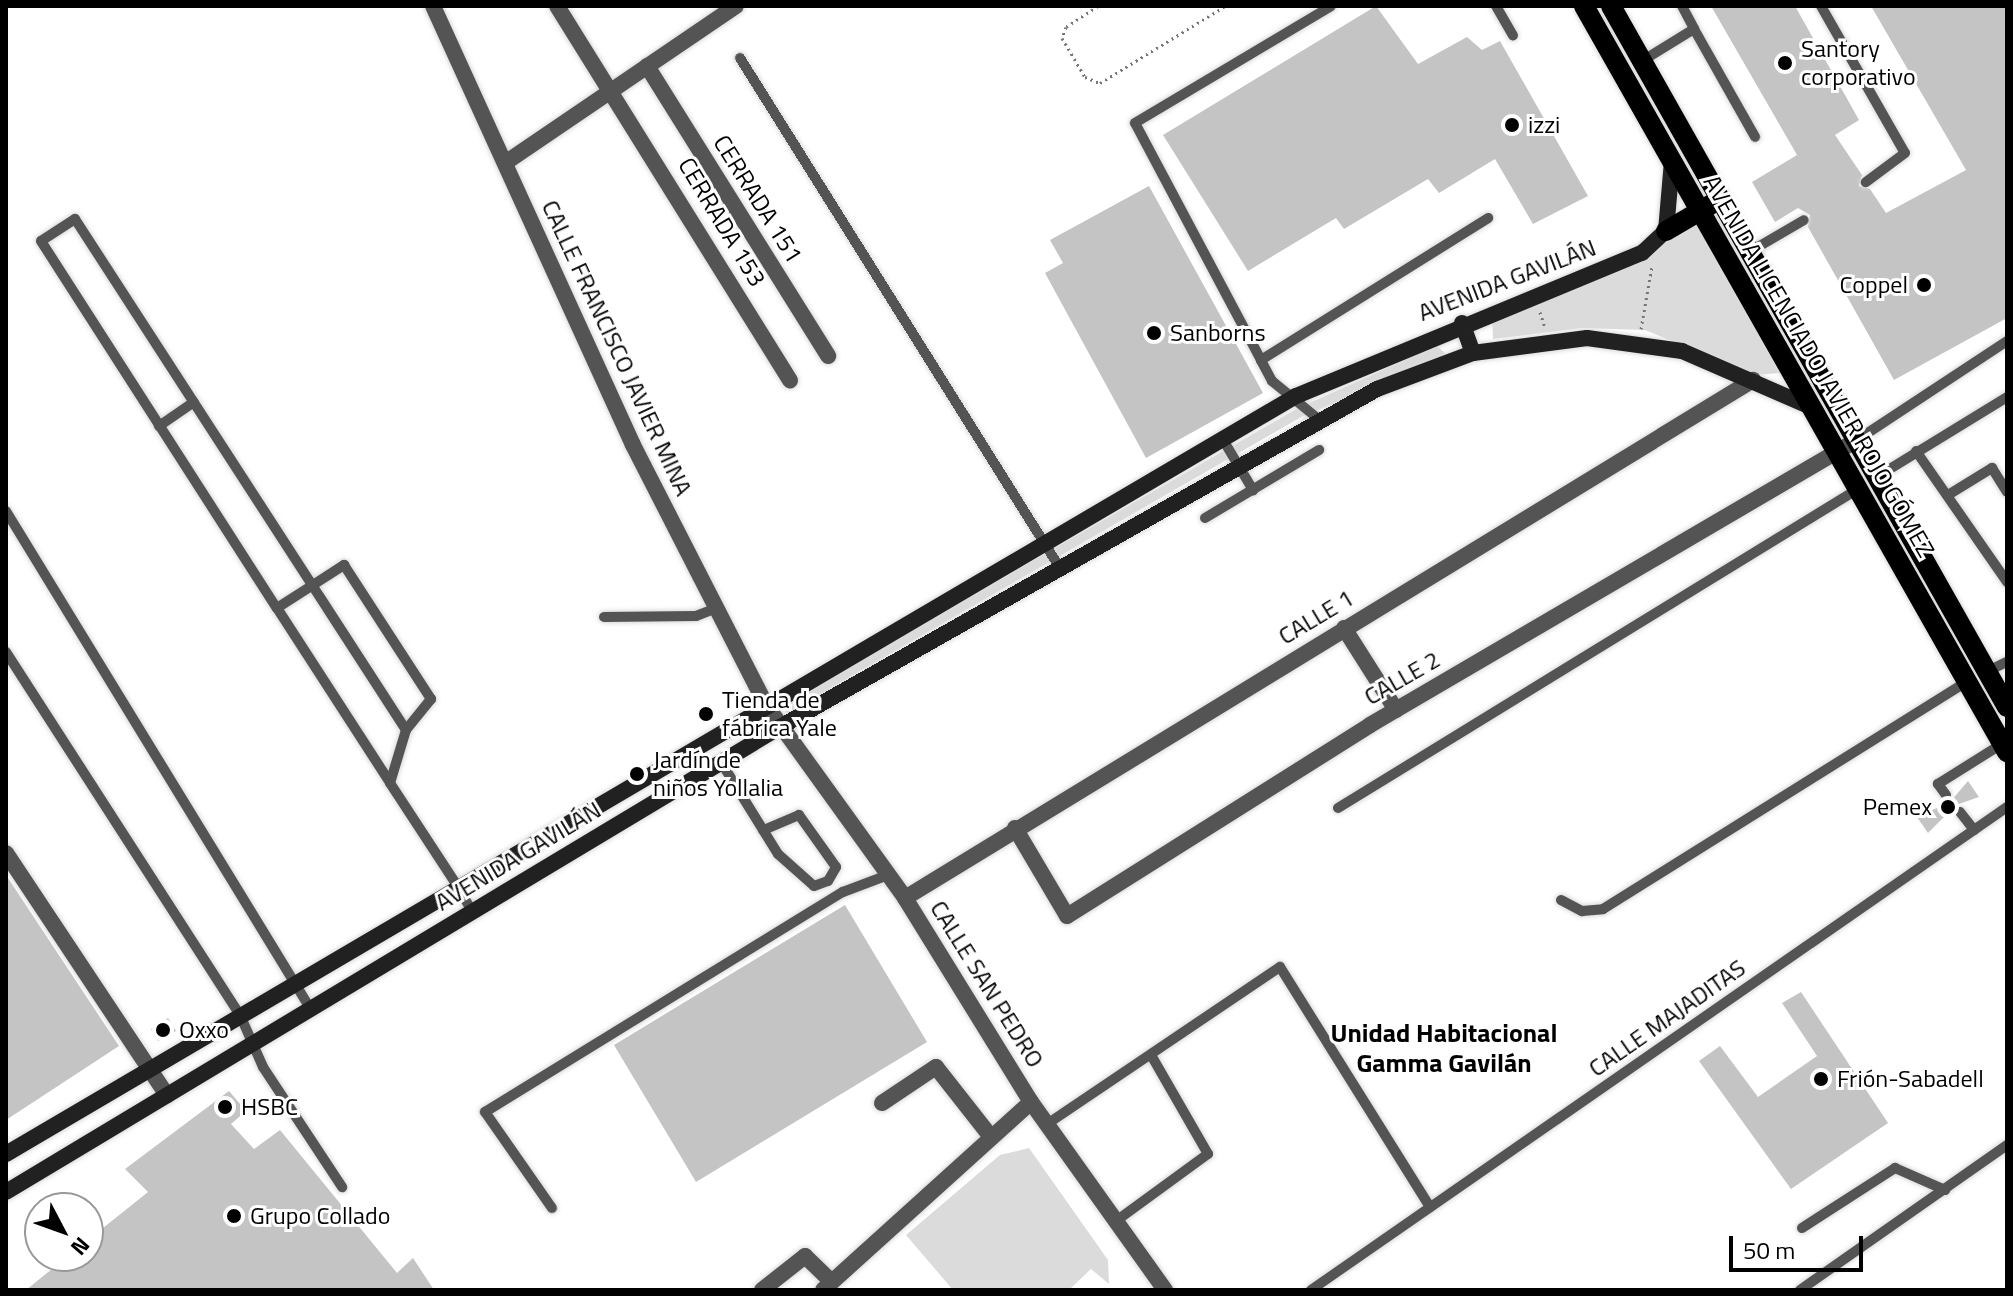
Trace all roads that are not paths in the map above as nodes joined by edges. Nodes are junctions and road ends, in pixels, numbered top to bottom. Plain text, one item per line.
1 (433, 6) edge
2 (557, 6) edge
3 (736, 6) edge
4 (1331, 6) edge
5 (1496, 6) edge
6 (1584, 6) edge
7 (1611, 6) edge
8 (1682, 6) edge
9 (1821, 6) edge
10 (1694, 29) junction
11 (1513, 35) dead end
12 (740, 58) dead end
13 (1642, 61) junction
14 (647, 66) junction
15 (613, 89) junction
16 (1755, 137) dead end
17 (1672, 160) junction
18 (505, 163) junction
19 (1866, 182) dead end
20 (1720, 198) junction
21 (1701, 211) junction
22 (1488, 218) dead end
23 (1804, 220) dead end
24 (1661, 237) junction
25 (1751, 251) junction
26 (1462, 323) junction
27 (2007, 341) edge
28 (1473, 353) junction
29 (828, 356) dead end
30 (1261, 360) junction
31 (1365, 362) junction
32 (1816, 364) junction
33 (1796, 376) junction
34 (790, 380) dead end
35 (1753, 380) junction
36 (1377, 389) junction
37 (1296, 396) junction
38 (2007, 397) edge
39 (194, 402) junction
40 (1815, 409) junction
41 (1316, 417) junction
42 (159, 426) junction
43 (1222, 438) junction
44 (1848, 445) junction
45 (1319, 450) dead end
46 (1916, 451) junction
47 (1236, 462) junction
48 (1869, 482) junction
49 (1253, 490) junction
50 (2007, 492) edge
51 (1948, 495) junction
52 (6, 511) edge
53 (1205, 518) dead end
54 (1043, 541) junction
55 (1058, 565) junction
56 (2007, 582) edge
57 (312, 586) junction
58 (277, 608) junction
59 (714, 609) junction
60 (604, 617) dead end
61 (1344, 628) junction
62 (6, 652) edge
63 (2007, 662) edge
64 (1987, 671) junction
65 (1968, 682) junction
66 (766, 705) junction
67 (2007, 707) edge
68 (1396, 710) junction
69 (780, 727) junction
70 (406, 730) junction
71 (2005, 745) edge
72 (721, 762) junction
73 (390, 783) junction
74 (1946, 795) dead end
75 (2007, 807) edge
76 (1338, 808) dead end
77 (1960, 812) dead end
78 (1015, 828) junction
79 (763, 830) junction
80 (1974, 830) junction
81 (6, 853) edge
82 (888, 875) junction
83 (458, 887) junction
84 (905, 898) junction
85 (1561, 900) dead end
86 (472, 911) junction
87 (295, 982) junction
88 (310, 1008) junction
89 (240, 1015) junction
90 (255, 1040) junction
91 (1151, 1055) junction
92 (150, 1068) junction
93 (167, 1095) junction
94 (1031, 1102) junction
95 (882, 1103) dead end
96 (1047, 1124) junction
97 (991, 1137) junction
98 (2007, 1145) edge
99 (6, 1154) edge
100 (342, 1187) dead end
101 (1945, 1190) junction
102 (6, 1192) edge
103 (1430, 1207) junction
104 (552, 1208) dead end
105 (1116, 1221) junction
106 (1802, 1228) dead end
107 (827, 1286) edge
108 (762, 1290) edge
109 (1165, 1290) edge
110 (1311, 1290) edge
111 (1800, 1290) edge

1 - 18 street, CALLE FRANCISCO JAVIER MINA
2 - 15 street, CERRADA 153
3 - 14 street
4 - 30 lane
5 - 11 lane
6 - 17 main road, AVENIDA LICENCIADO JAVIER ROJO GÓMEZ
7 - 13 main road, AVENIDA LICENCIADO JAVIER ROJO GÓMEZ
8 - 10 lane
9 - 19 lane
10 - 13 lane
10 - 16 lane
12 - 54 lane
13 - 20 main road, AVENIDA LICENCIADO JAVIER ROJO GÓMEZ
14 - 15 street
14 - 29 street, CERRADA 151
15 - 18 street
15 - 34 street, CERRADA 153
17 - 21 main road, AVENIDA LICENCIADO JAVIER ROJO GÓMEZ
17 - 24 main road
18 - 59 street, CALLE FRANCISCO JAVIER MINA
20 - 21 main road
20 - 25 main road, AVENIDA LICENCIADO JAVIER ROJO GÓMEZ
21 - 24 main road
21 - 33 main road, AVENIDA LICENCIADO JAVIER ROJO GÓMEZ
22 - 30 lane
23 - 25 lane
24 - 26 main road, AVENIDA GAVILÁN
25 - 32 main road, AVENIDA LICENCIADO JAVIER ROJO GÓMEZ
26 - 28 main road
26 - 31 main road, AVENIDA GAVILÁN
27 - 44 lane
28 - 35 main road, AVENIDA GAVILÁN
28 - 36 main road, AVENIDA GAVILÁN
30 - 37 lane
31 - 36 main road
31 - 37 main road, AVENIDA GAVILÁN
32 - 33 main road
32 - 44 main road, AVENIDA LICENCIADO JAVIER ROJO GÓMEZ
33 - 40 main road, AVENIDA LICENCIADO JAVIER ROJO GÓMEZ
35 - 40 main road, AVENIDA GAVILÁN
35 - 61 street, CALLE 1
36 - 41 main road, AVENIDA GAVILÁN
37 - 41 lane
37 - 43 main road, AVENIDA GAVILÁN
38 - 46 lane
39 - 42 lane
39 - 42 lane
39 - 57 lane
40 - 44 main road, AVENIDA LICENCIADO JAVIER ROJO GÓMEZ
41 - 47 main road, AVENIDA GAVILÁN
42 - 58 lane
43 - 47 lane
43 - 54 main road, AVENIDA GAVILÁN
44 - 48 main road, AVENIDA LICENCIADO JAVIER ROJO GÓMEZ
44 - 68 street, CALLE 2
45 - 49 lane
46 - 48 lane
46 - 51 lane
47 - 49 lane
47 - 55 main road, AVENIDA GAVILÁN
48 - 64 main road, AVENIDA LICENCIADO JAVIER ROJO GÓMEZ
48 - 65 main road, AVENIDA LICENCIADO JAVIER ROJO GÓMEZ
48 - 76 lane
49 - 53 lane
50 - 51 lane
51 - 56 lane
52 - 87 lane
54 - 55 lane
54 - 66 main road, AVENIDA GAVILÁN
55 - 69 main road, AVENIDA GAVILÁN
57 - 58 lane
57 - 70 lane
57 - 70 lane
58 - 73 lane
59 - 60 lane
59 - 66 street, CALLE FRANCISCO JAVIER MINA
61 - 68 street
61 - 78 street, CALLE 1
62 - 89 lane
63 - 64 lane
64 - 65 lane
64 - 67 main road, AVENIDA LICENCIADO JAVIER ROJO GÓMEZ
65 - 71 main road, AVENIDA LICENCIADO JAVIER ROJO GÓMEZ
65 - 85 lane
66 - 69 street, CALLE SAN PEDRO
66 - 83 main road, AVENIDA GAVILÁN
68 - 78 street, CALLE 2
69 - 72 main road, AVENIDA GAVILÁN
69 - 82 street, CALLE SAN PEDRO
70 - 73 lane
71 - 74 lane
72 - 79 lane
72 - 86 main road, AVENIDA GAVILÁN
73 - 83 lane
75 - 80 lane, CALLE MAJADITAS
77 - 80 lane
78 - 84 street, CALLE 1
79 - 79 lane
80 - 103 lane, CALLE MAJADITAS
81 - 92 street
82 - 84 street, CALLE SAN PEDRO
82 - 104 lane
83 - 86 lane
83 - 87 main road, AVENIDA GAVILÁN
84 - 94 street, CALLE SAN PEDRO
86 - 88 main road, AVENIDA GAVILÁN
87 - 88 lane
87 - 89 main road, AVENIDA GAVILÁN
88 - 90 main road, AVENIDA GAVILÁN
89 - 90 lane
89 - 92 main road, AVENIDA GAVILÁN
90 - 93 main road, AVENIDA GAVILÁN
90 - 100 lane
91 - 96 lane
91 - 103 lane
91 - 105 lane
92 - 93 street
92 - 99 main road, AVENIDA GAVILÁN
93 - 102 main road, AVENIDA GAVILÁN
94 - 96 street, CALLE SAN PEDRO
94 - 97 street
95 - 97 street
96 - 105 street, CALLE SAN PEDRO
97 - 107 street
98 - 101 lane
101 - 106 lane
101 - 111 lane
103 - 110 lane, CALLE MAJADITAS
105 - 109 street, CALLE SAN PEDRO
107 - 108 street

